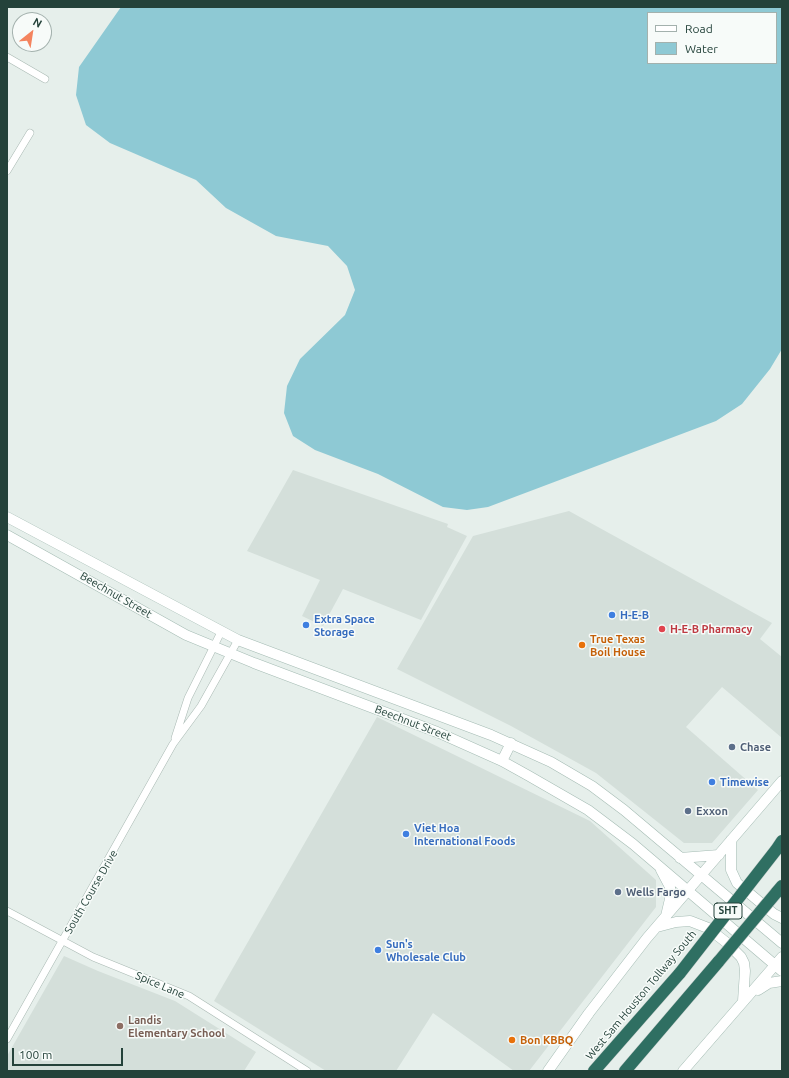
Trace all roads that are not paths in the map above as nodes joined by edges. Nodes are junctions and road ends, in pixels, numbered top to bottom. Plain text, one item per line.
1 (7, 57) edge
2 (45, 79) dead end
3 (30, 133) dead end
4 (7, 171) edge
5 (7, 517) edge
6 (7, 535) edge
7 (74, 552) junction
8 (65, 566) junction
9 (221, 632) junction
10 (238, 640) junction
11 (212, 647) junction
12 (231, 654) junction
13 (390, 697) junction
14 (386, 712) junction
15 (511, 742) junction
16 (173, 744) junction
17 (502, 761) junction
18 (782, 781) edge
19 (732, 840) junction
20 (779, 846) edge
21 (719, 855) junction
22 (680, 858) junction
23 (656, 864) junction
24 (702, 876) junction
25 (779, 890) edge
26 (688, 891) junction
27 (7, 911) edge
28 (666, 917) junction
29 (782, 918) edge
30 (657, 927) junction
31 (62, 942) junction
32 (782, 943) edge
33 (782, 957) edge
34 (778, 968) edge
35 (782, 981) edge
36 (743, 1000) junction
37 (7, 1039) edge
38 (307, 1071) edge
39 (548, 1071) edge
40 (594, 1071) edge
41 (626, 1071) edge
42 (682, 1071) edge

1 - 2 street
3 - 4 street
5 - 7 main road, Beechnut Street
6 - 8 main road, Beechnut Street
7 - 8 main road
7 - 9 main road, Beechnut Street
8 - 11 main road, Beechnut Street
9 - 10 main road, Beechnut Street
9 - 11 street, South Course Drive
10 - 12 street, South Course Drive
10 - 13 main road, Beechnut Street
11 - 12 main road, Beechnut Street
11 - 16 street, South Course Drive
12 - 14 main road, Beechnut Street
12 - 16 street, South Course Drive
13 - 14 main road
13 - 15 main road, Beechnut Street
14 - 17 main road, Beechnut Street
15 - 17 main road
15 - 22 main road, Beechnut Street
16 - 31 street, South Course Drive
17 - 23 main road, Beechnut Street
18 - 19 main road
19 - 21 main road
19 - 29 main road
20 - 40 highway, West Sam Houston Tollway South / SHT, bridge
21 - 22 main road
21 - 24 main road
22 - 24 main road, Beechnut Street
23 - 26 main road, Beechnut Street
23 - 28 main road
24 - 26 main road
24 - 32 main road, Beechnut Street
25 - 41 highway, SHT, bridge
26 - 28 main road
26 - 34 main road, Beechnut Street
27 - 31 street, Spice Lane
28 - 30 main road
30 - 36 main road
30 - 39 main road
31 - 37 street, South Course Drive
31 - 38 street, Spice Lane
33 - 34 main road
34 - 36 main road
35 - 36 main road
36 - 42 main road

